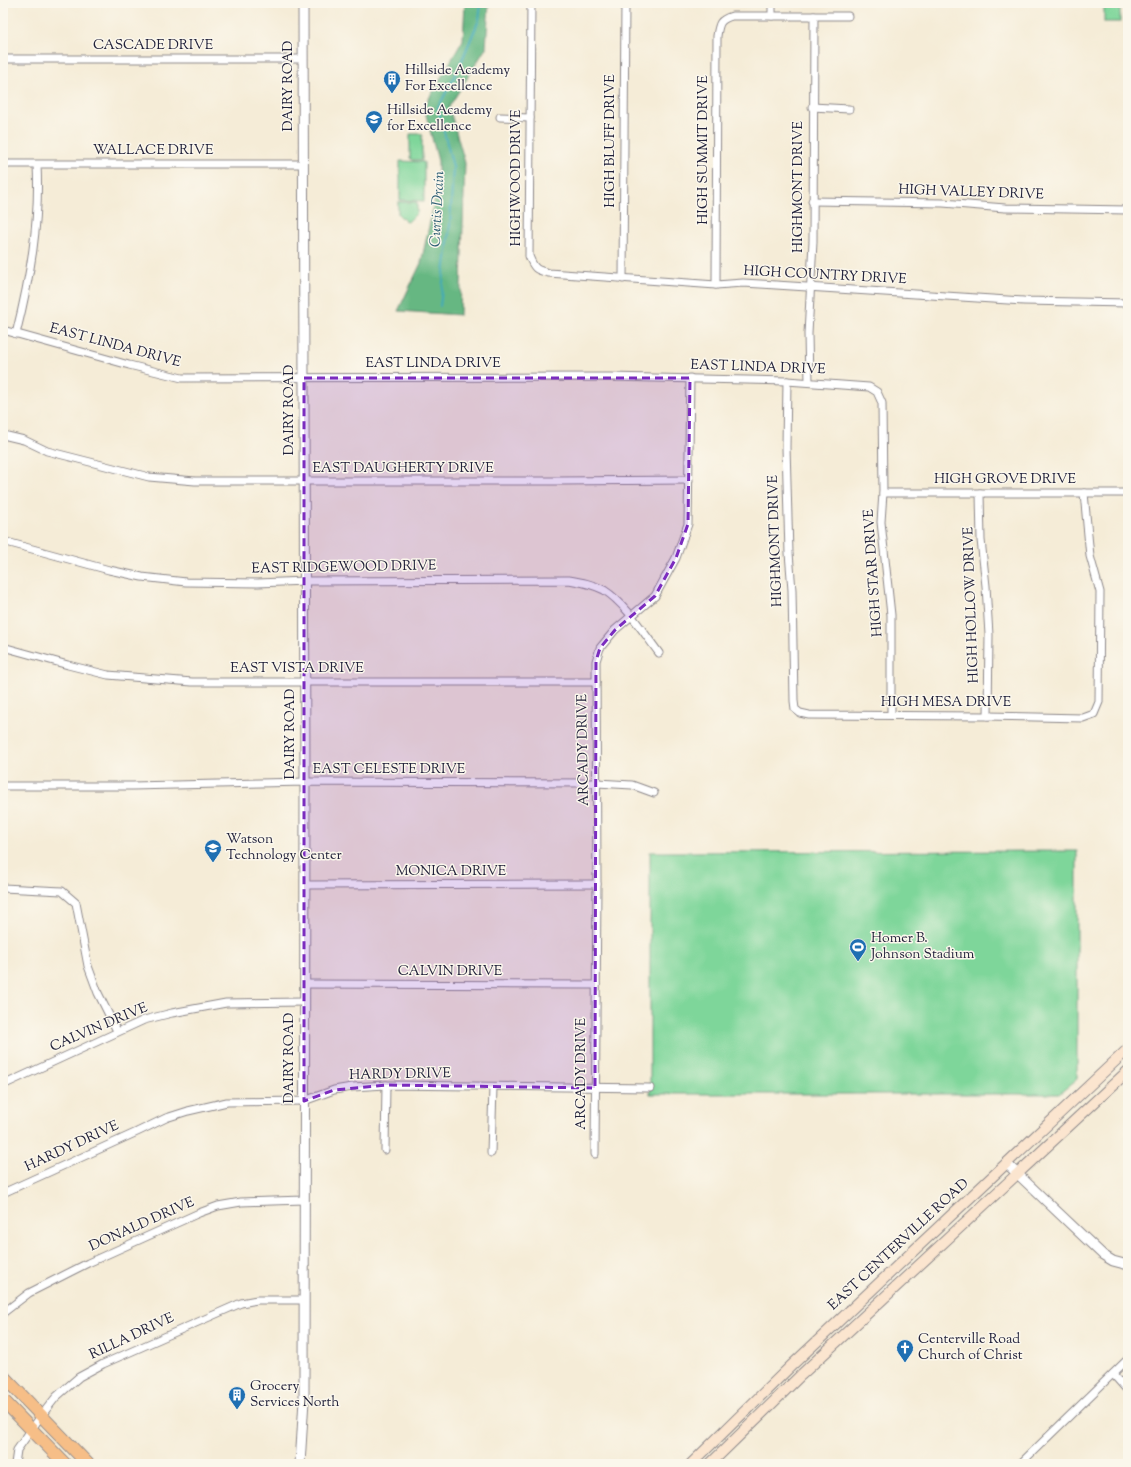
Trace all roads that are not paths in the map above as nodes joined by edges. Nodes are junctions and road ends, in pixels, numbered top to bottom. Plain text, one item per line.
1 (303, 3) edge
2 (531, 3) edge
3 (625, 3) edge
4 (772, 3) edge
5 (772, 16) junction
6 (814, 16) junction
7 (848, 16) dead end
8 (3, 59) edge
9 (303, 59) junction
10 (812, 107) junction
11 (849, 109) dead end
12 (500, 117) dead end
13 (530, 118) junction
14 (3, 164) edge
15 (303, 164) junction
16 (37, 165) junction
17 (812, 202) junction
18 (1128, 210) edge
19 (529, 256) joint
20 (623, 279) junction
21 (716, 285) junction
22 (810, 288) junction
23 (1128, 303) edge
24 (3, 330) edge
25 (16, 334) junction
26 (304, 378) junction
27 (690, 378) junction
28 (787, 381) junction
29 (809, 382) junction
30 (869, 387) joint
31 (3, 435) edge
32 (689, 480) junction
33 (304, 482) junction
34 (1128, 492) edge
35 (883, 493) junction
36 (980, 493) junction
37 (1084, 493) junction
38 (3, 541) edge
39 (305, 581) junction
40 (631, 616) junction
41 (3, 647) edge
42 (659, 653) dead end
43 (305, 681) junction
44 (596, 682) junction
45 (794, 701) joint
46 (891, 715) junction
47 (988, 716) junction
48 (305, 782) junction
49 (597, 783) junction
50 (3, 786) edge
51 (654, 793) dead end
52 (597, 884) junction
53 (305, 885) junction
54 (3, 888) edge
55 (304, 984) junction
56 (596, 985) junction
57 (304, 1002) junction
58 (117, 1031) junction
59 (1128, 1049) edge
60 (1128, 1071) edge
61 (3, 1085) edge
62 (386, 1085) junction
63 (493, 1087) junction
64 (595, 1088) junction
65 (650, 1088) dead end
66 (304, 1101) junction
67 (385, 1150) dead end
68 (491, 1153) dead end
69 (595, 1154) dead end
70 (1006, 1163) junction
71 (1018, 1174) junction
72 (3, 1193) edge
73 (304, 1200) junction
74 (1128, 1265) edge
75 (897, 1266) junction
76 (908, 1276) junction
77 (303, 1300) junction
78 (3, 1313) edge
79 (1128, 1359) edge
80 (792, 1365) junction
81 (1113, 1374) junction
82 (801, 1375) junction
83 (3, 1376) edge
84 (1128, 1391) edge
85 (3, 1400) edge
86 (41, 1416) junction
87 (32, 1430) junction
88 (695, 1460) edge
89 (15, 1464) edge
90 (65, 1464) edge
91 (88, 1464) edge
92 (300, 1464) edge
93 (707, 1464) edge
94 (710, 1464) edge
95 (1020, 1464) edge

1 - 9 street, DAIRY ROAD
2 - 13 street, HIGHWOOD DRIVE
3 - 20 street, HIGH BLUFF DRIVE
4 - 5 street
5 - 6 street
5 - 21 street, HIGH SUMMIT DRIVE
6 - 7 street
6 - 10 street, HIGHMONT DRIVE
8 - 9 street, CASCADE DRIVE
9 - 15 street, DAIRY ROAD
10 - 11 street
10 - 17 street, HIGHMONT DRIVE
12 - 13 street
13 - 19 street, HIGHWOOD DRIVE
14 - 16 street, WALLACE DRIVE
15 - 16 street, WALLACE DRIVE
15 - 26 street, DAIRY ROAD
16 - 25 street
17 - 18 street, HIGH VALLEY DRIVE
17 - 22 street, HIGHMONT DRIVE
19 - 20 street, HIGH COUNTRY DRIVE
20 - 21 street, HIGH COUNTRY DRIVE
21 - 22 street, HIGH COUNTRY DRIVE
22 - 23 street, HIGH COUNTRY DRIVE
22 - 29 street, HIGHMONT DRIVE
24 - 25 street, EAST LINDA DRIVE
25 - 26 street, EAST LINDA DRIVE
26 - 27 street, EAST LINDA DRIVE
26 - 33 street, DAIRY ROAD
27 - 28 street, EAST LINDA DRIVE
27 - 32 street, ARCADY DRIVE
28 - 29 street, EAST LINDA DRIVE
28 - 45 street, HIGHMONT DRIVE
29 - 30 street, EAST LINDA DRIVE
30 - 35 street, HIGH STAR DRIVE
31 - 33 street, EAST DAUGHERTY DRIVE
32 - 33 street, EAST DAUGHERTY DRIVE
32 - 40 street, ARCADY DRIVE
33 - 39 street, DAIRY ROAD
34 - 37 street, HIGH GROVE DRIVE
35 - 36 street, HIGH GROVE DRIVE
35 - 46 street, HIGH STAR DRIVE
36 - 37 street, HIGH GROVE DRIVE
36 - 47 street, HIGH HOLLOW DRIVE
37 - 47 street, HIGH MESA DRIVE
38 - 39 street, EAST RIDGEWOOD DRIVE
39 - 40 street, EAST RIDGEWOOD DRIVE
39 - 43 street, DAIRY ROAD
40 - 42 street, EAST RIDGEWOOD DRIVE
40 - 44 street, ARCADY DRIVE
41 - 43 street, EAST VISTA DRIVE
43 - 44 street, EAST VISTA DRIVE
43 - 48 street, DAIRY ROAD
44 - 49 street, ARCADY DRIVE
45 - 46 street, HIGH MESA DRIVE
46 - 47 street, HIGH MESA DRIVE
48 - 49 street, EAST CELESTE DRIVE
48 - 50 street, EAST CELESTE DRIVE
48 - 53 street, DAIRY ROAD
49 - 51 street, EAST CELESTE DRIVE
49 - 52 street, ARCADY DRIVE
52 - 53 street, MONICA DRIVE
52 - 56 street, ARCADY DRIVE
53 - 55 street, DAIRY ROAD
54 - 58 street
55 - 56 street, CALVIN DRIVE
55 - 57 street, DAIRY ROAD
56 - 64 street, ARCADY DRIVE
57 - 58 street, CALVIN DRIVE
57 - 66 street, DAIRY ROAD
58 - 61 street, CALVIN DRIVE
59 - 70 main road, EAST CENTERVILLE ROAD
60 - 71 main road, EAST CENTERVILLE ROAD
62 - 63 street, HARDY DRIVE
62 - 66 street, HARDY DRIVE
62 - 67 street
63 - 64 street, HARDY DRIVE
63 - 68 street
64 - 65 street, HARDY DRIVE
64 - 69 street, ARCADY DRIVE
66 - 72 street, HARDY DRIVE
66 - 73 street, DAIRY ROAD
70 - 71 street
70 - 75 main road, EAST CENTERVILLE ROAD
71 - 74 street
71 - 76 main road, EAST CENTERVILLE ROAD
73 - 77 street, DAIRY ROAD
73 - 78 street, DONALD DRIVE
75 - 76 main road
75 - 80 main road, EAST CENTERVILLE ROAD
76 - 82 main road, EAST CENTERVILLE ROAD
77 - 86 street, RILLA DRIVE
77 - 92 street, DAIRY ROAD
79 - 81 street
80 - 82 main road
80 - 88 main road, EAST CENTERVILLE ROAD
81 - 84 street
81 - 95 street
82 - 94 main road, EAST CENTERVILLE ROAD
83 - 86 main road
85 - 87 main road
86 - 87 street, RILLA DRIVE
86 - 91 main road
87 - 89 street, RILLA DRIVE
87 - 90 main road
88 - 93 main road

